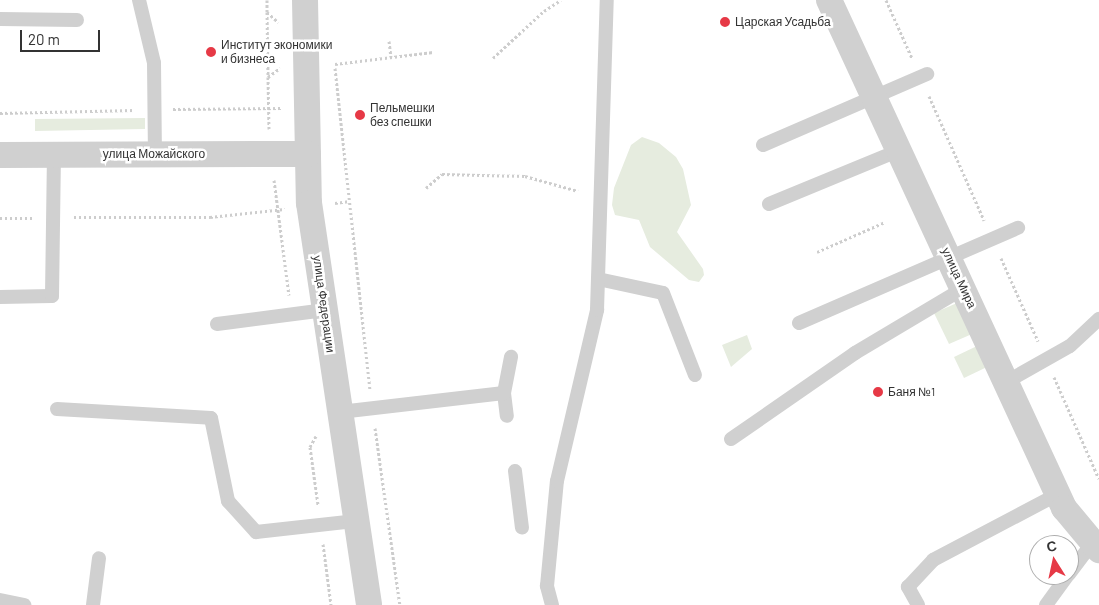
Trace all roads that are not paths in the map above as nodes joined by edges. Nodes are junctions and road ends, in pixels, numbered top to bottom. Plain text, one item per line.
1 (139, 0) edge
2 (304, 0) edge
3 (607, 0) edge
4 (829, 0) edge
5 (0, 19) edge
6 (77, 20) dead end
7 (922, 70) road end
8 (875, 96) junction
9 (763, 145) dead end
10 (900, 150) junction
11 (155, 154) junction
12 (308, 154) junction
13 (0, 155) edge
14 (54, 155) junction
15 (770, 204) dead end
16 (1018, 228) dead end
17 (949, 257) junction
18 (598, 279) junction
19 (964, 288) junction
20 (0, 297) edge
21 (325, 310) junction
22 (1099, 320) edge
23 (800, 323) dead end
24 (217, 324) dead end
25 (511, 357) dead end
26 (695, 375) dead end
27 (1006, 382) junction
28 (504, 393) junction
29 (57, 409) dead end
30 (340, 412) junction
31 (508, 416) dead end
32 (731, 439) dead end
33 (515, 471) dead end
34 (1058, 494) junction
35 (356, 520) junction
36 (522, 528) dead end
37 (1095, 546) edge
38 (99, 558) dead end
39 (1079, 563) edge
40 (1060, 585) edge
41 (0, 600) edge
42 (24, 605) edge
43 (93, 605) edge
44 (369, 605) edge
45 (552, 605) edge
46 (918, 605) edge
47 (1046, 605) edge

1 - 11 lane
2 - 12 street, улица Федерации
3 - 18 lane
4 - 8 street, улица Мира
5 - 6 lane
7 - 8 lane
8 - 9 lane
8 - 10 street, улица Мира
10 - 15 lane
10 - 17 street, улица Мира
11 - 12 street, улица Можайского
11 - 14 street, улица Можайского
12 - 21 street, улица Федерации
13 - 14 street, улица Можайского
14 - 20 lane
16 - 17 lane
17 - 19 street, улица Мира
17 - 23 lane
18 - 26 lane
18 - 45 lane
19 - 27 street, улица Мира
19 - 32 lane
21 - 24 lane
21 - 30 street, улица Федерации
22 - 27 lane
25 - 28 lane
27 - 34 street, улица Мира
28 - 30 lane
28 - 31 lane
29 - 35 lane
30 - 35 street, улица Федерации
33 - 36 lane
34 - 37 street, улица Мира
34 - 46 lane
35 - 44 street, улица Федерации
37 - 39 lane
38 - 43 lane
40 - 47 lane
41 - 42 lane

